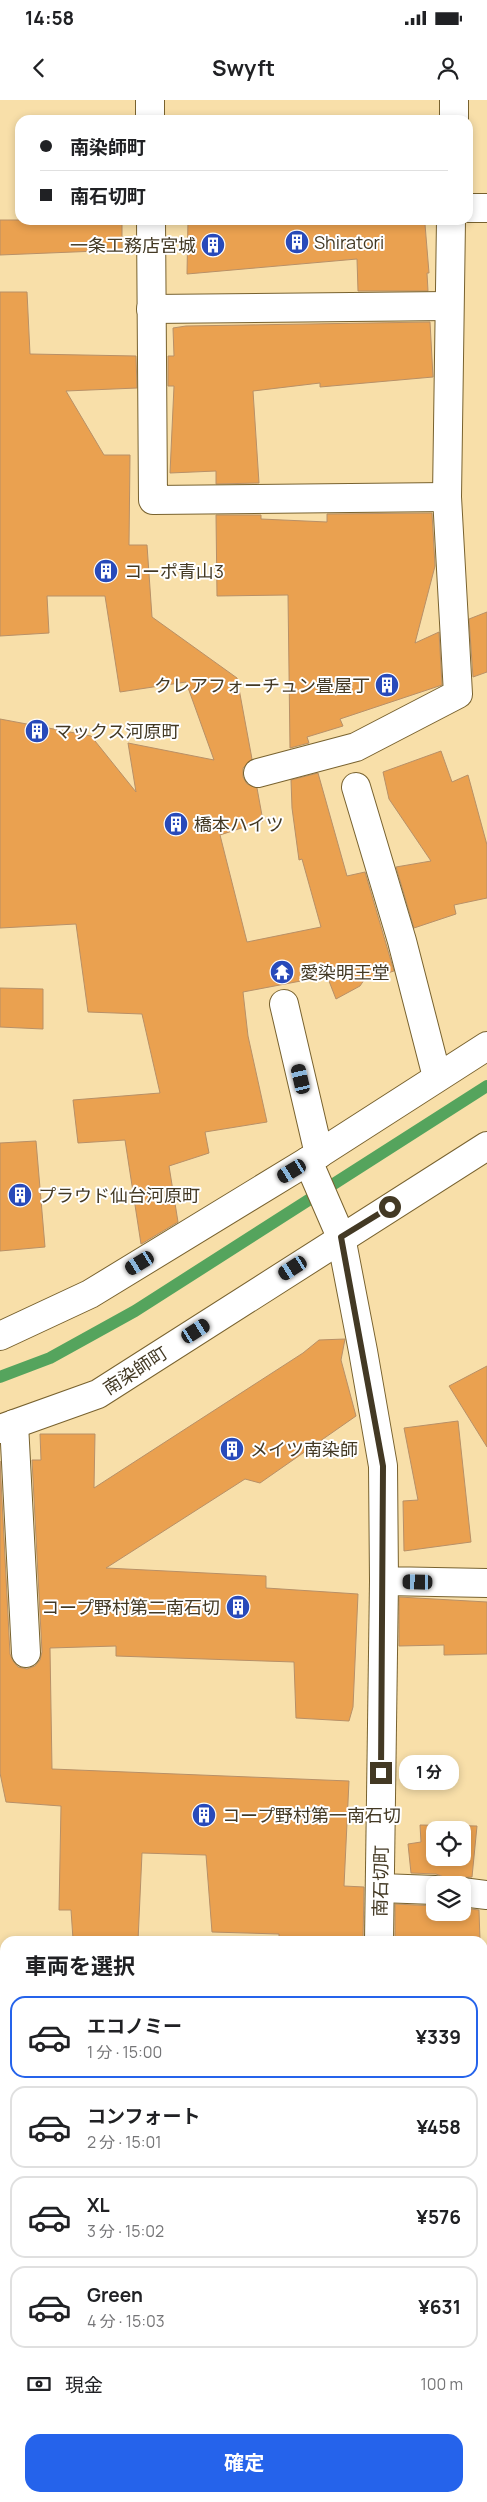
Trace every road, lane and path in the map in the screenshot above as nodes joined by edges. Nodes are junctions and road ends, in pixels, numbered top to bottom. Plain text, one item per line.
1 (150, 100) edge
2 (454, 100) edge
3 (150, 115) edge
4 (454, 115) edge
5 (473, 208) edge
6 (487, 208) edge
7 (151, 225) edge
8 (451, 225) edge
9 (448, 306) junction
10 (151, 309) junction
11 (447, 497) junction
12 (258, 772) dead end
13 (356, 787) dead end
14 (284, 1004) dead end
15 (487, 1046) edge
16 (437, 1077) junction
17 (487, 1146) edge
18 (314, 1164) junction
19 (339, 1232) junction
20 (0, 1336) edge
21 (7, 1426) edge
22 (384, 1581) junction
23 (487, 1583) edge
24 (26, 1652) dead end
25 (380, 1888) junction
26 (426, 1890) edge
27 (471, 1893) edge
28 (487, 1896) edge
29 (379, 1936) edge

1 - 3 street
2 - 4 street
5 - 6 street
7 - 10 street
8 - 9 street
9 - 10 street
9 - 11 street
10 - 11 street
11 - 12 street
13 - 16 street
14 - 18 street, 南石切町
15 - 16 street
16 - 18 street
17 - 19 street, 南染師町
18 - 19 street, 南石切町
18 - 20 street
19 - 21 street, 南染師町
19 - 22 street, 南石切町
21 - 24 street
22 - 23 street
22 - 25 street, 南石切町
25 - 26 street
25 - 29 street, 南石切町
27 - 28 street

